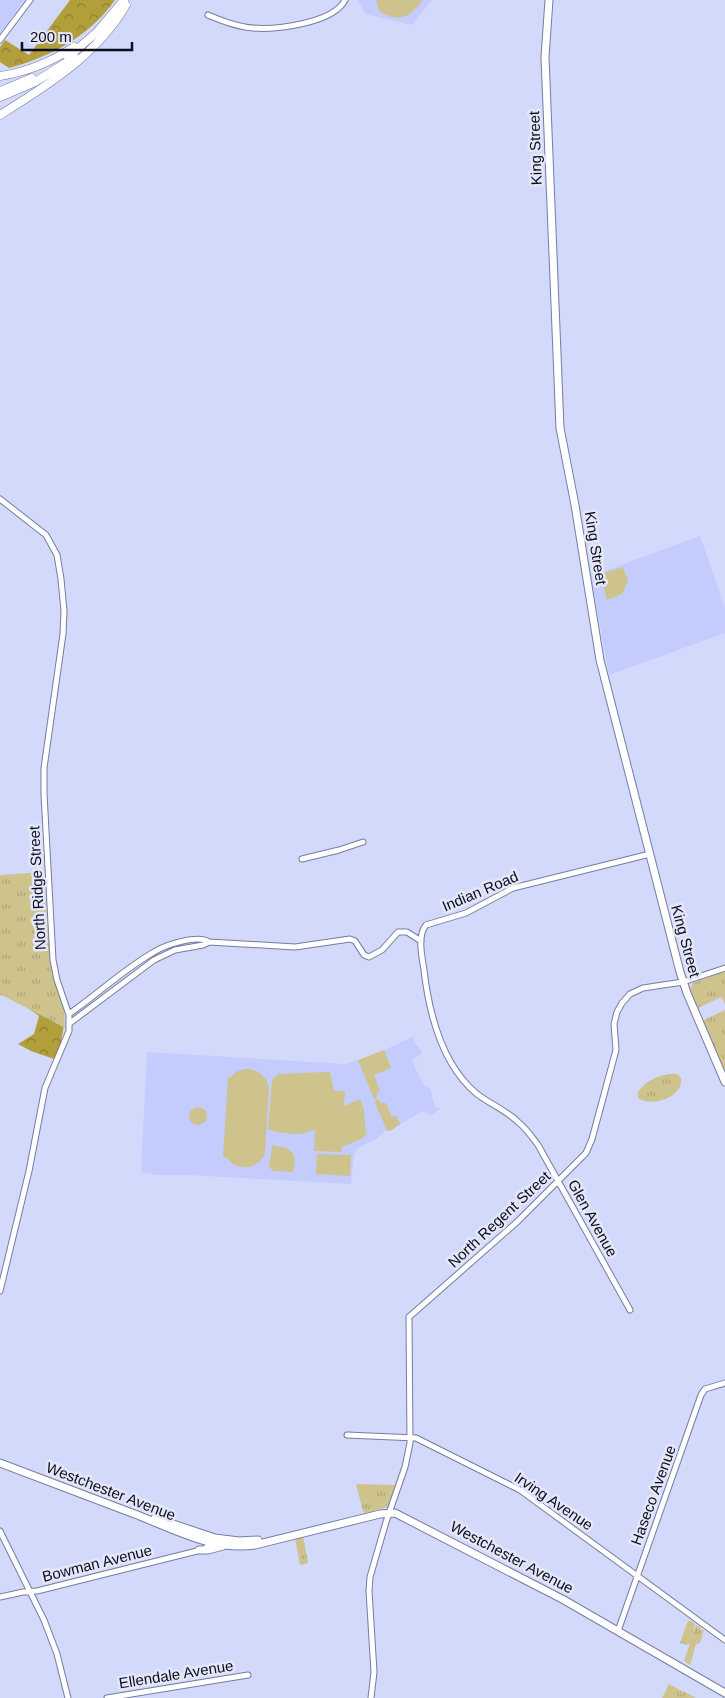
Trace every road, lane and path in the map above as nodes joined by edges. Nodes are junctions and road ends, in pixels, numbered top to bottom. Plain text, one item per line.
1 (30, 0) edge
2 (345, 0) edge
3 (549, 0) edge
4 (126, 2) edge
5 (208, 15) dead end
6 (0, 40) edge
7 (0, 76) edge
8 (0, 91) edge
9 (0, 97) edge
10 (0, 115) edge
11 (0, 499) edge
12 (363, 842) dead end
13 (650, 854) junction
14 (302, 858) dead end
15 (421, 941) junction
16 (209, 942) junction
17 (725, 968) edge
18 (683, 982) junction
19 (69, 1014) junction
20 (70, 1022) junction
21 (725, 1082) edge
22 (558, 1182) junction
23 (0, 1291) edge
24 (630, 1310) dead end
25 (725, 1383) edge
26 (347, 1435) dead end
27 (410, 1438) junction
28 (0, 1462) edge
29 (389, 1514) junction
30 (0, 1531) edge
31 (206, 1540) junction
32 (271, 1540) junction
33 (223, 1546) junction
34 (199, 1550) junction
35 (637, 1576) junction
36 (30, 1591) junction
37 (0, 1597) edge
38 (618, 1631) junction
39 (725, 1640) edge
40 (248, 1675) dead end
41 (725, 1693) edge
42 (68, 1698) edge
43 (107, 1698) edge
44 (371, 1698) edge

1 - 6 street
2 - 5 street
3 - 13 main road, King Street
4 - 7 highway
4 - 8 highway
4 - 9 highway
4 - 10 highway
11 - 19 street, North Ridge Street
12 - 14 street
13 - 15 street, Indian Road
13 - 18 main road, King Street
15 - 16 street
15 - 22 street, Glen Avenue
16 - 19 street
16 - 20 street
17 - 18 street, North Regent Street
18 - 21 main road, King Street
18 - 22 street, North Regent Street
19 - 20 street, North Ridge Street
20 - 23 street, North Ridge Street
22 - 24 street, Glen Avenue
22 - 27 street, North Regent Street
25 - 35 street, Haseco Avenue
26 - 27 street, Irving Avenue
27 - 29 street, North Regent Street
27 - 35 street, Irving Avenue
28 - 31 main road, Westchester Avenue
29 - 32 main road, Westchester Avenue
29 - 38 main road, Westchester Avenue
29 - 44 street, North Regent Street
30 - 36 street
31 - 32 main road, Westchester Avenue
31 - 33 main road, Westchester Avenue
31 - 34 street, Bowman Avenue
32 - 33 main road, Westchester Avenue
33 - 34 main road
34 - 36 street, Bowman Avenue
35 - 38 street, Haseco Avenue
35 - 39 street, Irving Avenue
36 - 37 street, Bowman Avenue
36 - 42 street
38 - 41 main road, Westchester Avenue
40 - 43 street, Ellendale Avenue

